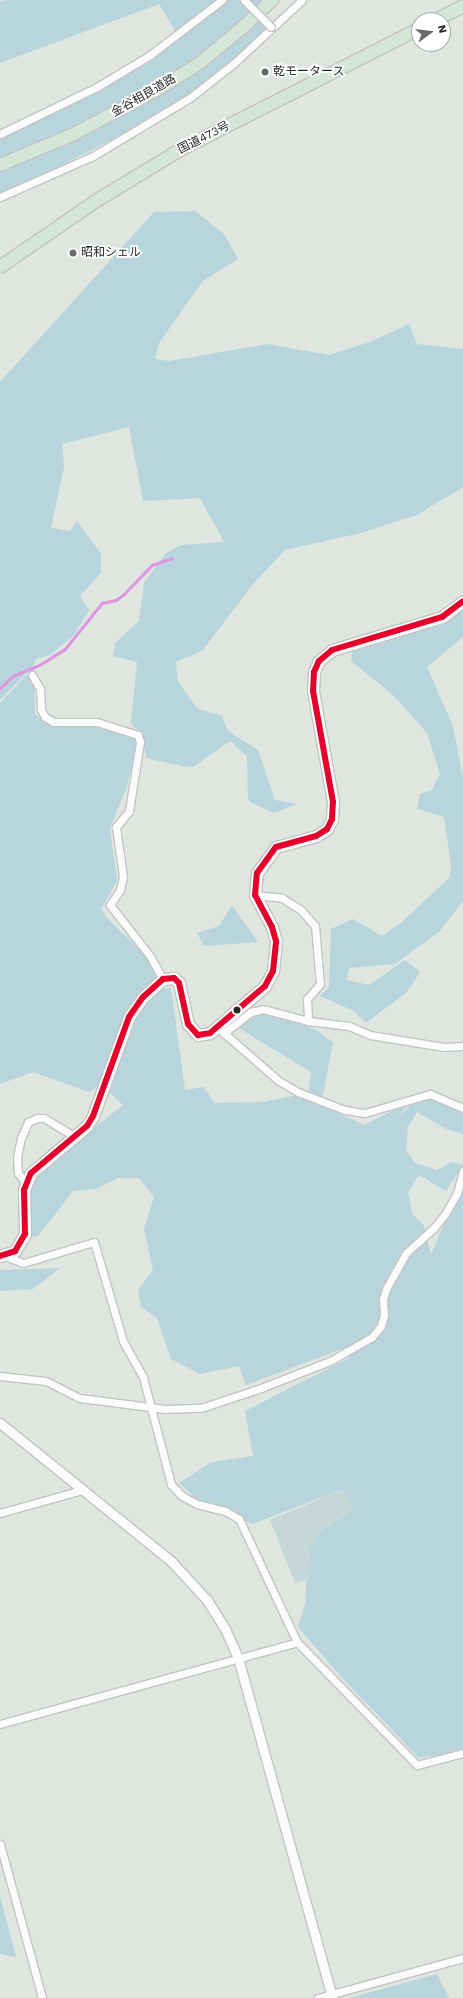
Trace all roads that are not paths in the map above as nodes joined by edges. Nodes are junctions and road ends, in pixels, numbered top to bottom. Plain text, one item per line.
1 (222, 0) edge
2 (244, 0) edge
3 (272, 0) edge
4 (302, 0) edge
5 (463, 6) edge
6 (451, 12) edge
7 (271, 27) junction
8 (411, 33) edge
9 (0, 134) edge
10 (0, 165) edge
11 (0, 197) edge
12 (0, 267) edge
13 (463, 601) edge
14 (32, 675) dead end
15 (255, 895) junction
16 (163, 979) junction
17 (308, 1021) junction
18 (220, 1030) junction
19 (463, 1046) edge
20 (463, 1108) edge
21 (74, 1136) junction
22 (463, 1171) edge
23 (25, 1182) junction
24 (2, 1256) edge
25 (0, 1376) edge
26 (153, 1408) junction
27 (0, 1423) edge
28 (82, 1490) junction
29 (0, 1513) edge
30 (297, 1642) junction
31 (238, 1658) junction
32 (0, 1724) edge
33 (463, 1753) edge
34 (0, 1844) edge
35 (463, 1958) edge
36 (331, 1996) edge
37 (42, 1998) edge
38 (318, 1998) edge

1 - 9 street
2 - 7 street, bridge
3 - 10 highway, 金谷相良道路
4 - 7 street
5 - 6 highway
7 - 11 street
8 - 12 highway, 国道473号
13 - 15 main road
14 - 16 street
15 - 17 street
15 - 18 main road
16 - 18 main road
16 - 21 main road
17 - 18 street
17 - 19 street
18 - 20 street
21 - 23 main road
21 - 23 street
22 - 26 street
23 - 24 main road
24 - 26 street
25 - 26 street
26 - 30 street
27 - 28 street
28 - 29 street
28 - 31 street
30 - 31 street
30 - 33 street
31 - 32 street
31 - 36 street
34 - 37 street
35 - 36 street
36 - 38 street

